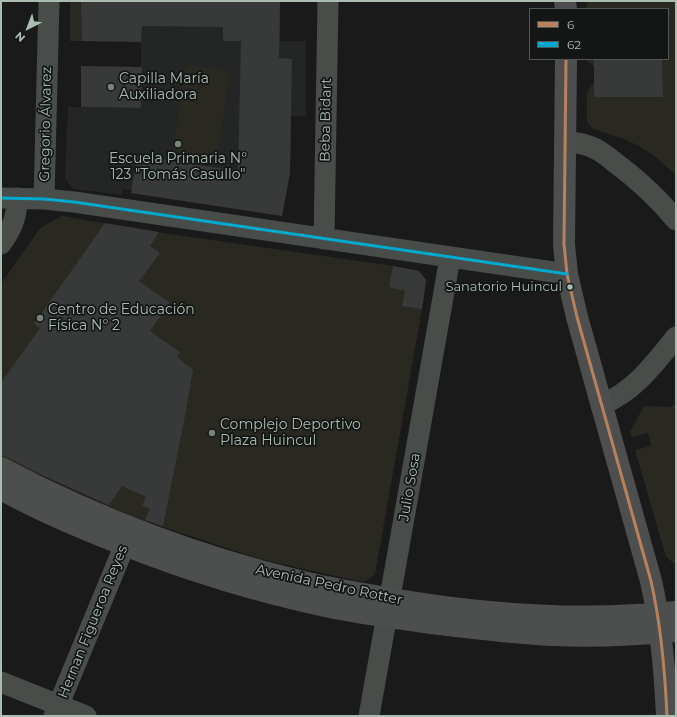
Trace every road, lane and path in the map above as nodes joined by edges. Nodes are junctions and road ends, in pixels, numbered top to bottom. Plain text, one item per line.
1 (48, 1) edge
2 (328, 1) edge
3 (566, 60) edge
4 (565, 141) junction
5 (9, 198) edge
6 (44, 199) junction
7 (676, 220) edge
8 (324, 239) junction
9 (1, 244) edge
10 (450, 258) junction
11 (567, 274) junction
12 (676, 337) edge
13 (601, 405) junction
14 (1, 468) edge
15 (1, 489) edge
16 (128, 537) junction
17 (388, 607) junction
18 (667, 623) edge
19 (1, 682) edge
20 (56, 711) edge
21 (86, 716) edge
22 (369, 716) edge
23 (667, 716) edge

1 - 6 street, Gregorio Álvarez
2 - 8 street, Beba Bidart
3 - 4 main road
4 - 7 street
4 - 11 main road
5 - 6 street
5 - 9 street
6 - 8 street
8 - 10 street
10 - 11 street
10 - 17 street, Julio Sosa
11 - 13 main road
12 - 13 street
13 - 18 main road
14 - 16 main road, Avenida Pedro Rotter
15 - 16 main road, Avenida Pedro Rotter
16 - 17 main road, Avenida Pedro Rotter
16 - 20 street, Hernan Figueroa Reyes
17 - 18 main road, Avenida Pedro Rotter
17 - 22 street, Julio Sosa
18 - 23 main road
19 - 20 street
20 - 21 street

